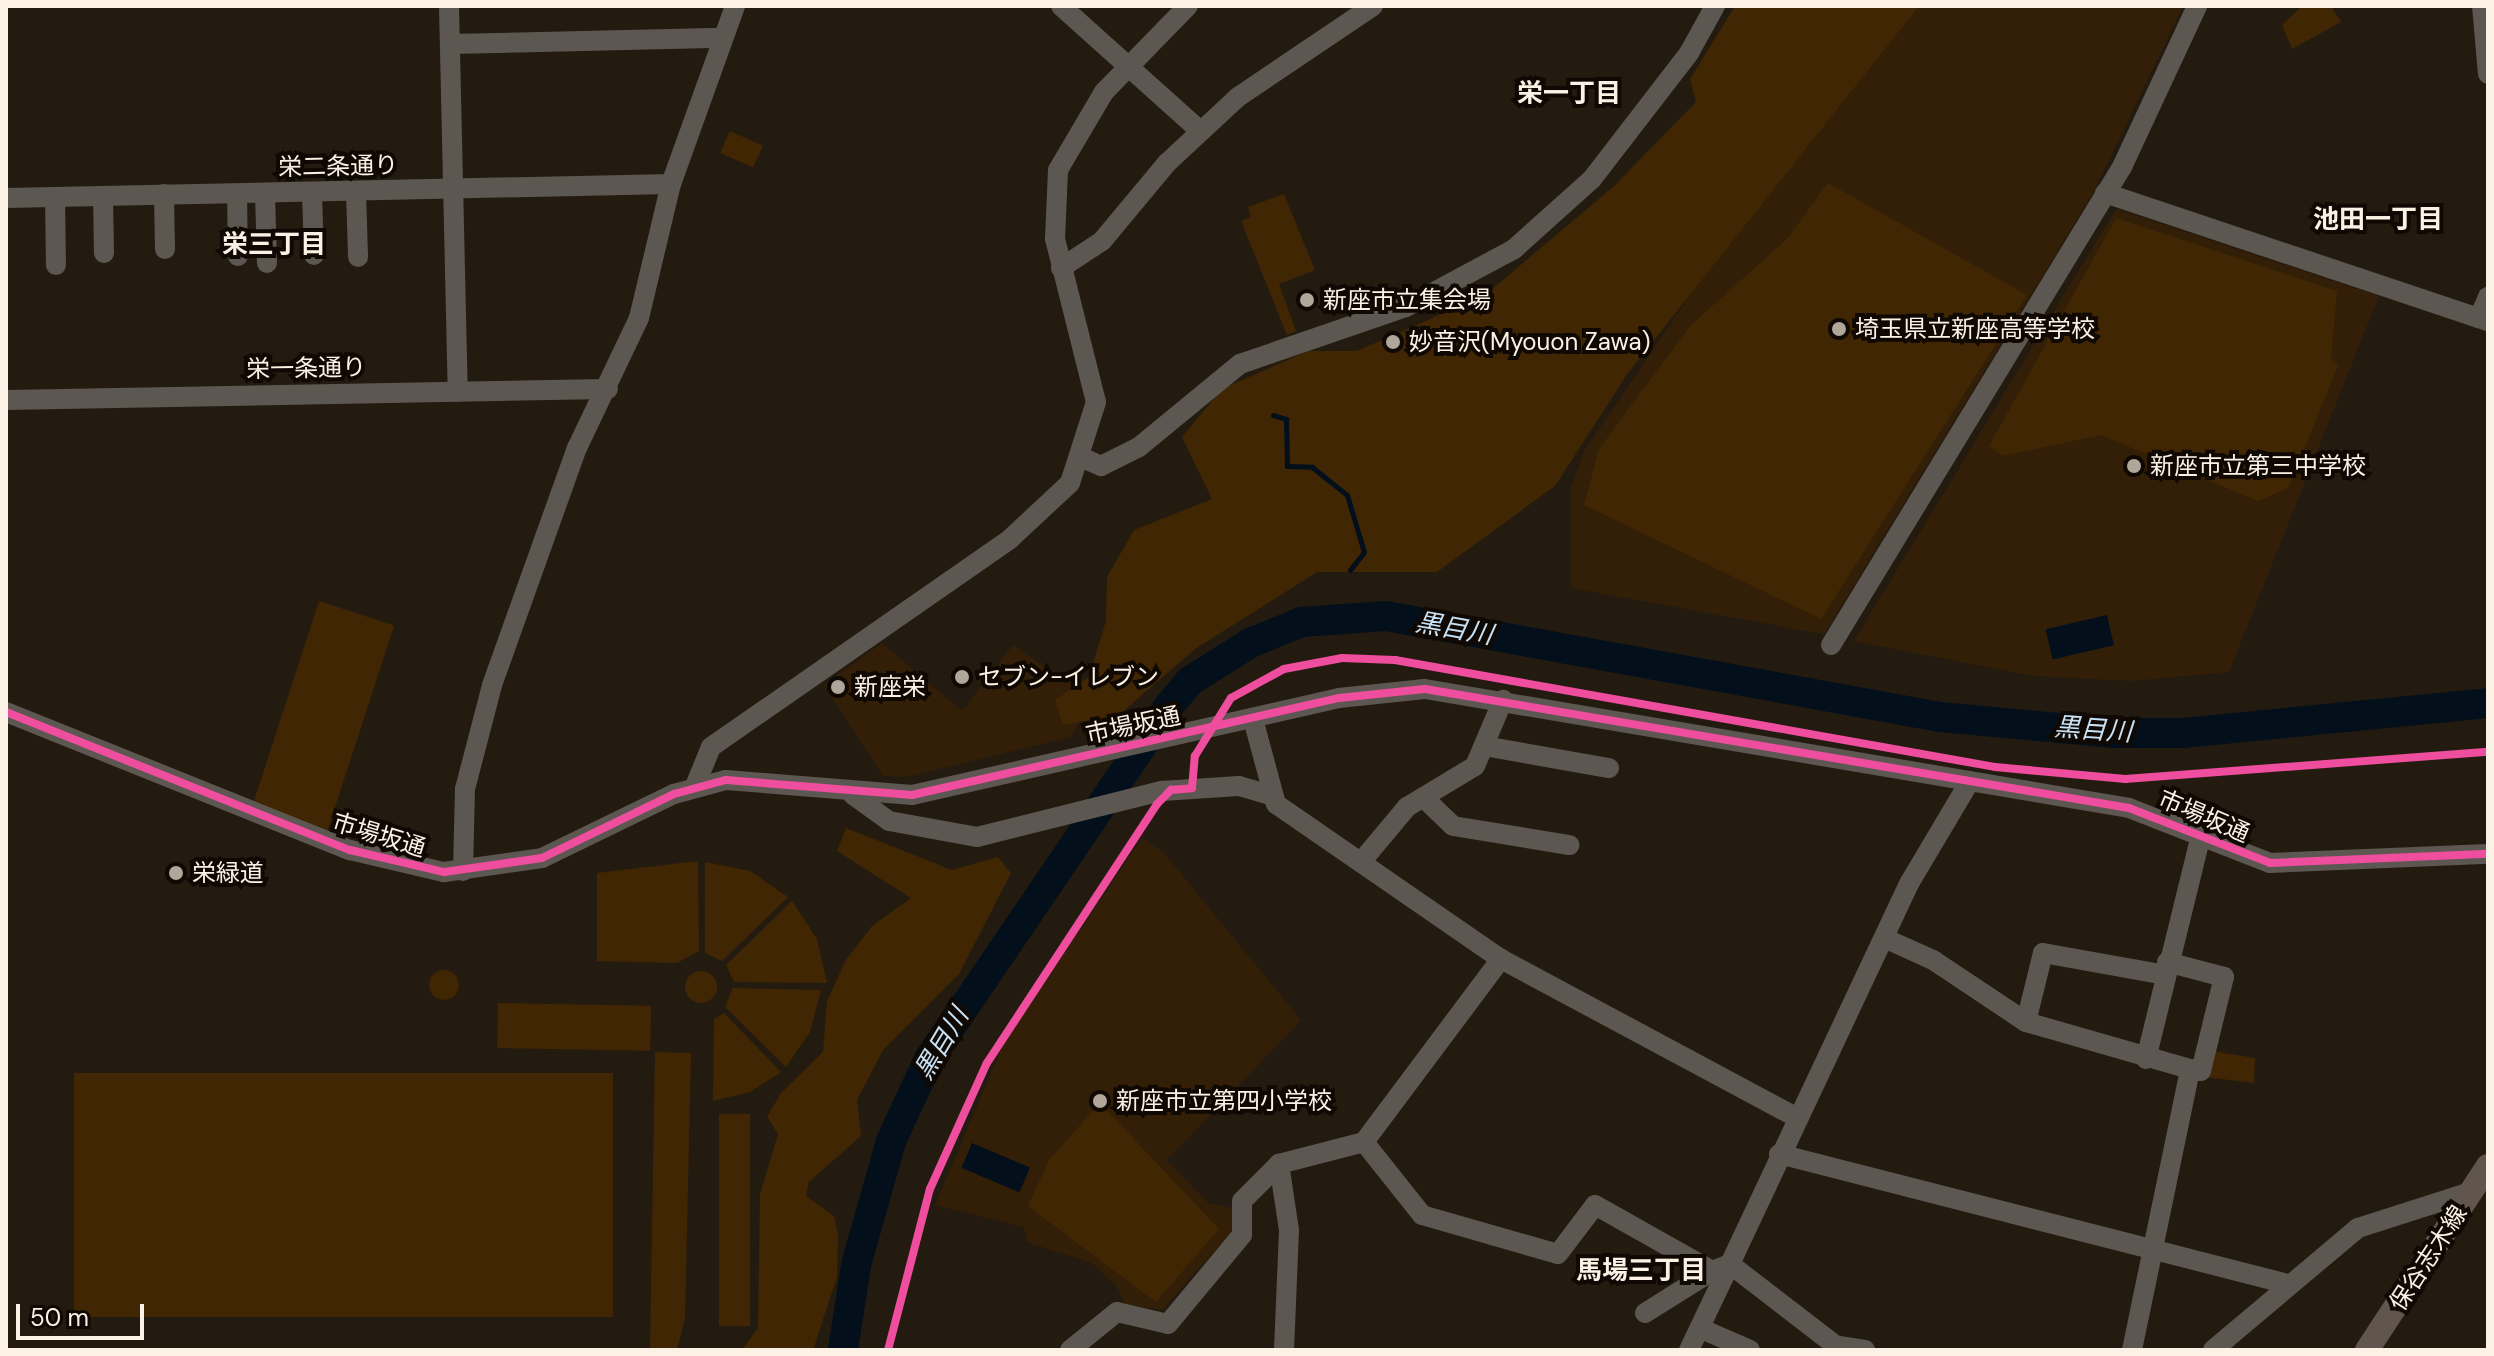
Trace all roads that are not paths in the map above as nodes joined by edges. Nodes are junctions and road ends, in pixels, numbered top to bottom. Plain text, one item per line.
1 (449, 6) edge
2 (735, 6) edge
3 (1061, 6) edge
4 (1188, 6) edge
5 (1373, 6) edge
6 (1715, 6) edge
7 (2197, 6) edge
8 (2485, 8) edge
9 (722, 38) junction
10 (450, 44) junction
11 (1125, 71) junction
12 (2488, 74) edge
13 (1199, 130) junction
14 (671, 184) junction
15 (453, 189) junction
16 (356, 192) junction
17 (265, 193) junction
18 (312, 193) junction
19 (2105, 193) junction
20 (164, 194) junction
21 (237, 194) junction
22 (103, 196) junction
23 (55, 197) junction
24 (6, 198) edge
25 (165, 249) dead end
26 (104, 253) dead end
27 (314, 255) dead end
28 (238, 256) dead end
29 (358, 257) dead end
30 (267, 263) dead end
31 (56, 265) dead end
32 (1061, 268) junction
33 (2488, 297) edge
34 (2484, 320) edge
35 (608, 389) junction
36 (458, 392) junction
37 (6, 400) edge
38 (1083, 458) junction
39 (1831, 645) dead end
40 (1503, 700) junction
41 (6, 712) edge
42 (1253, 719) junction
43 (1484, 746) junction
44 (1609, 768) dead end
45 (1970, 781) junction
46 (695, 786) junction
47 (853, 795) junction
48 (1270, 795) junction
49 (1424, 798) junction
50 (2201, 835) junction
51 (1569, 845) dead end
52 (2488, 854) edge
53 (1361, 862) junction
54 (463, 871) junction
55 (1884, 938) junction
56 (1501, 959) junction
57 (2166, 968) junction
58 (2026, 1022) junction
59 (2146, 1059) junction
60 (2190, 1069) junction
61 (1794, 1116) junction
62 (1364, 1142) junction
63 (1779, 1154) junction
64 (1279, 1164) junction
65 (2488, 1166) edge
66 (2470, 1192) junction
67 (2148, 1250) junction
68 (1721, 1267) junction
69 (2284, 1283) junction
70 (1645, 1313) dead end
71 (1704, 1330) junction
72 (1835, 1347) edge
73 (1070, 1350) edge
74 (1284, 1350) edge
75 (1689, 1350) edge
76 (1750, 1350) edge
77 (1865, 1350) edge
78 (2132, 1350) edge
79 (2213, 1350) edge
80 (2367, 1350) edge

1 - 10 street
2 - 9 street
3 - 11 street
4 - 11 street
5 - 13 street
6 - 38 street
7 - 19 street
8 - 12 street
9 - 10 street
9 - 14 street
10 - 15 street
11 - 13 street
11 - 32 street
13 - 32 street
14 - 15 street, 栄二条通り
14 - 35 street
15 - 16 street, 栄二条通り
15 - 36 street
16 - 18 street, 栄二条通り
16 - 29 street
17 - 18 street, 栄二条通り
17 - 21 street, 栄二条通り
17 - 30 street
18 - 27 street
19 - 34 street
19 - 39 street
20 - 21 street, 栄二条通り
20 - 22 street, 栄二条通り
20 - 25 street
21 - 28 street
22 - 23 street, 栄二条通り
22 - 26 street
23 - 24 street, 栄二条通り
23 - 31 street
32 - 38 street
33 - 34 street
35 - 36 street, 栄一条通り
35 - 54 street
36 - 37 street, 栄一条通り
38 - 46 street
40 - 42 street, 市場坂通
40 - 43 street
40 - 45 street, 市場坂通
41 - 54 street, 市場坂通
42 - 47 street, 市場坂通
42 - 48 street
43 - 44 street
43 - 49 street
45 - 50 street, 市場坂通
45 - 55 street
46 - 47 street, 市場坂通
46 - 54 street, 市場坂通
47 - 48 street
48 - 53 street
49 - 51 street
49 - 53 street
50 - 52 street, 市場坂通
50 - 57 street
53 - 56 street
55 - 58 street
55 - 61 street
56 - 61 street
56 - 62 street
57 - 58 street
57 - 59 street
57 - 60 street
58 - 59 street
59 - 60 street
60 - 67 street
61 - 63 street
62 - 64 street
62 - 68 street
63 - 67 street
63 - 68 street
64 - 73 street
64 - 74 street
65 - 66 main road, 保谷志木線
66 - 69 street
66 - 80 main road, 保谷志木線
67 - 69 street
67 - 78 street
68 - 70 street
68 - 71 street
68 - 72 street
69 - 79 street
71 - 75 street
71 - 76 street
72 - 77 street

